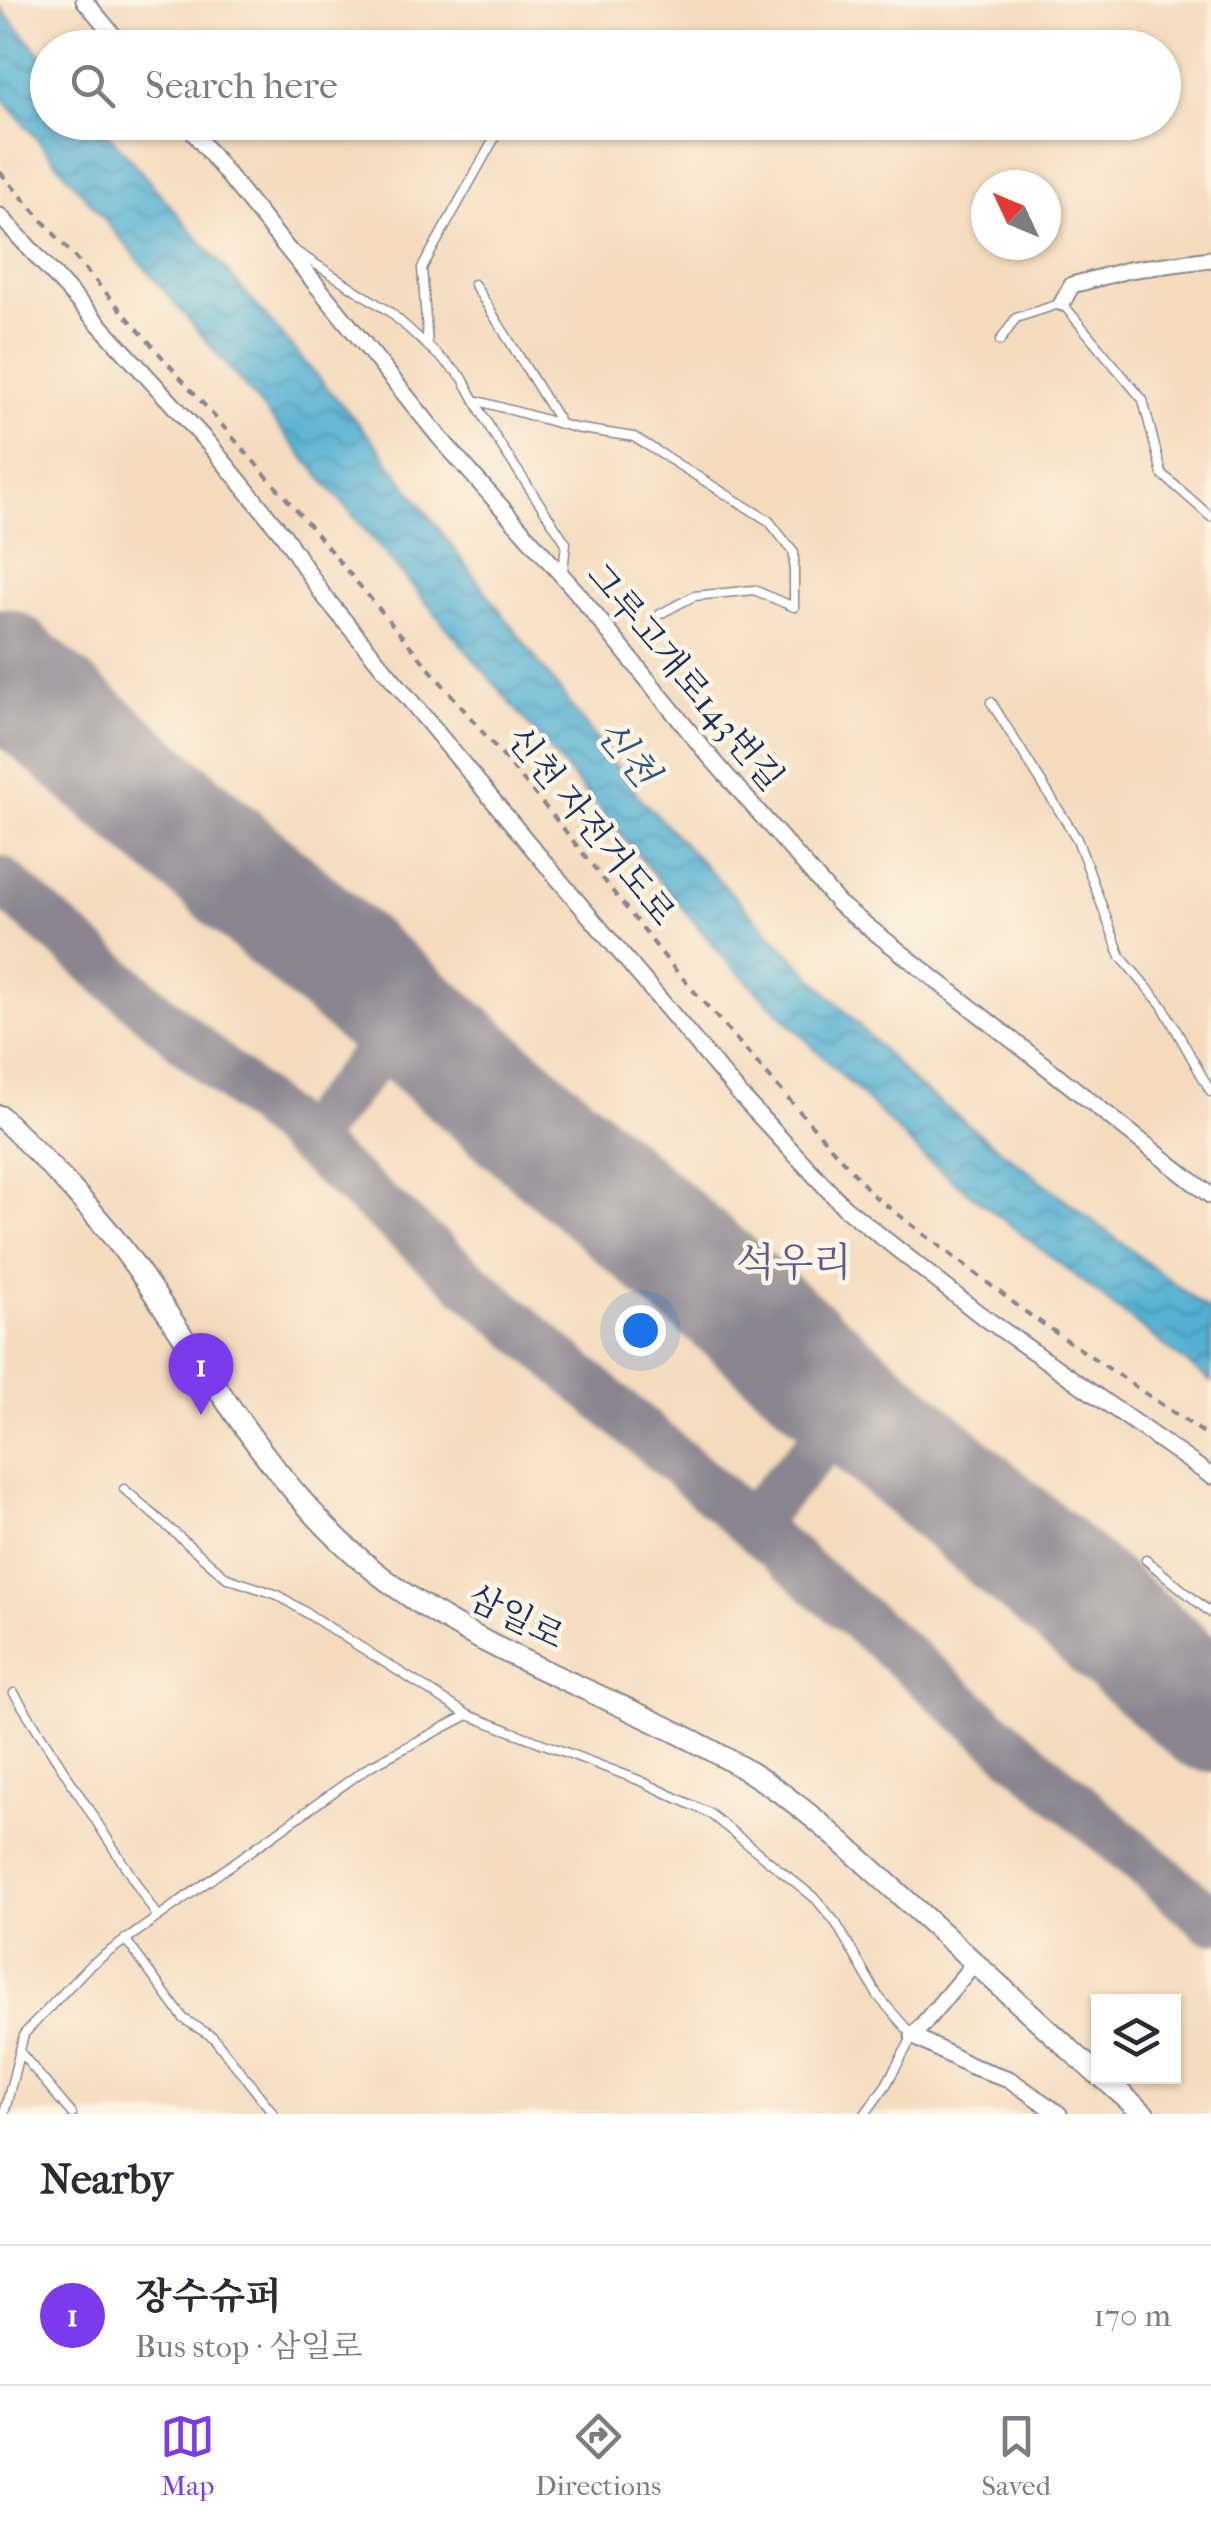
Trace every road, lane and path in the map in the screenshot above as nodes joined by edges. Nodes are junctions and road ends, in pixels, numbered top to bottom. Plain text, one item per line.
1 (84, 0) edge
2 (109, 30) edge
3 (199, 140) edge
4 (493, 140) edge
5 (0, 172) edge
6 (0, 216) edge
7 (278, 240) junction
8 (1211, 259) edge
9 (474, 284) dead end
10 (1062, 303) junction
11 (1000, 341) dead end
12 (428, 346) junction
13 (475, 400) junction
14 (561, 424) junction
15 (1211, 517) edge
16 (562, 576) junction
17 (660, 614) dead end
18 (990, 702) dead end
19 (1211, 1092) edge
20 (0, 1116) edge
21 (1211, 1196) edge
22 (1211, 1438) edge
23 (1211, 1476) edge
24 (124, 1489) dead end
25 (1146, 1560) dead end
26 (1211, 1612) edge
27 (14, 1693) dead end
28 (468, 1714) junction
29 (157, 1916) junction
30 (125, 1939) junction
31 (976, 1961) junction
32 (913, 2036) junction
33 (20, 2052) junction
34 (1091, 2068) edge
35 (1109, 2084) edge
36 (1053, 2112) edge
37 (4, 2114) edge
38 (72, 2114) edge
39 (274, 2114) edge
40 (864, 2114) edge
41 (1144, 2114) edge

1 - 2 street
3 - 7 street, 그루고개로143번길
4 - 12 lane
5 - 22 path, 신천 자전거도로
6 - 23 street
7 - 12 lane
7 - 16 street, 그루고개로143번길
8 - 10 street
9 - 14 lane
10 - 11 lane
10 - 15 lane
12 - 13 lane
13 - 14 lane
13 - 16 lane
14 - 17 lane
16 - 21 street, 그루고개로143번길
18 - 19 lane
20 - 31 main road, 삼일로
24 - 28 lane
25 - 26 lane
27 - 29 lane
28 - 29 lane
28 - 32 lane
29 - 30 lane
30 - 33 lane
30 - 39 lane
31 - 32 street
31 - 34 main road, 삼일로
32 - 36 street
32 - 40 lane
33 - 37 lane
33 - 38 lane
35 - 41 main road, 삼일로

